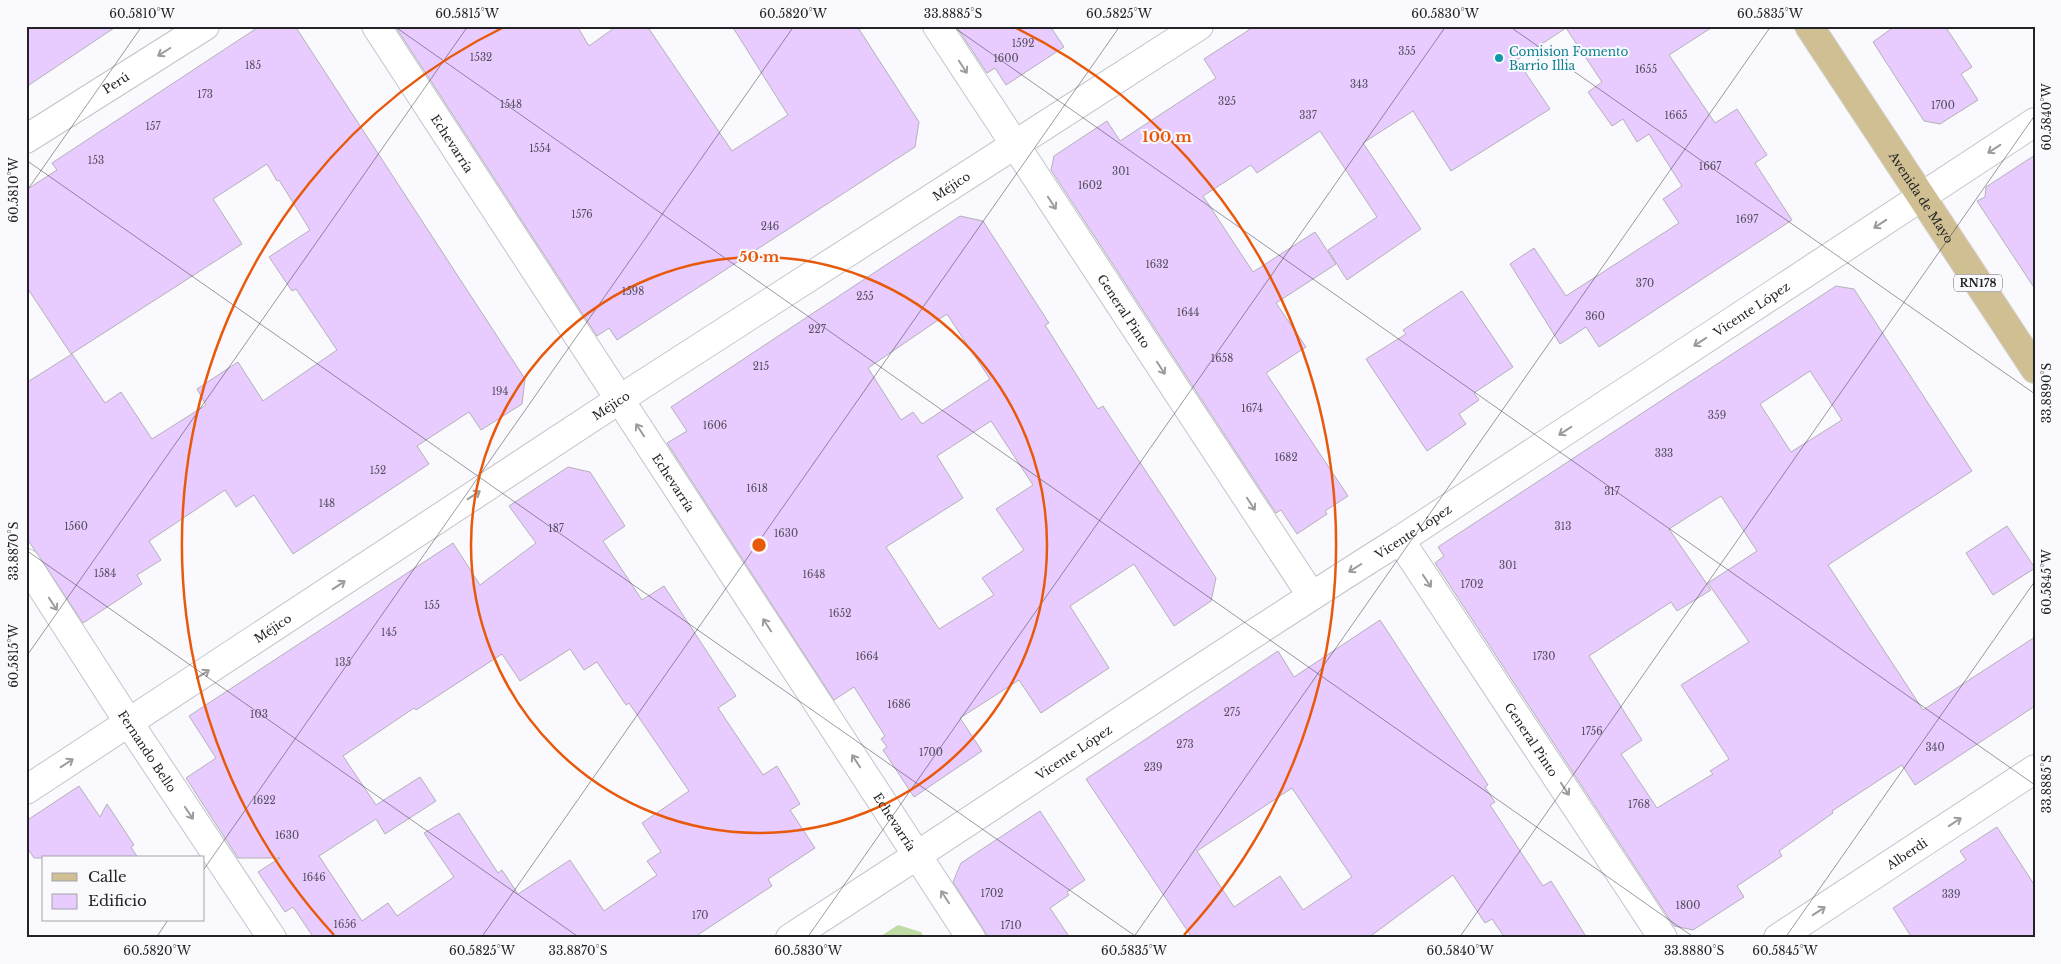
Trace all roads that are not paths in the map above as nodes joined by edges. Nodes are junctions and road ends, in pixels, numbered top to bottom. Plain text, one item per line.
1 (205, 26) edge
2 (376, 26) edge
3 (937, 26) edge
4 (1199, 26) edge
5 (1809, 26) edge
6 (2035, 122) edge
7 (26, 139) edge
8 (1015, 146) junction
9 (1921, 197) junction
10 (2035, 369) edge
11 (620, 400) junction
12 (1400, 540) junction
13 (26, 563) edge
14 (1312, 596) junction
15 (129, 723) junction
16 (2035, 769) edge
17 (26, 790) edge
18 (918, 856) junction
19 (272, 938) edge
20 (790, 938) edge
21 (971, 938) edge
22 (1663, 938) edge
23 (1778, 938) edge

1 -> 7 street, Perú
2 - 11 street, Echevarría
3 -> 8 street, General Pinto
4 - 8 street, Méjico
5 - 9 main road, Avenida de Mayo / RN178
6 -> 9 street, Vicente López
8 - 11 street, Méjico
8 -> 14 street, General Pinto
9 - 10 main road, Avenida de Mayo / RN178
9 -> 12 street, Vicente López
15 -> 11 street, Méjico
18 -> 11 street, Echevarría
12 -> 14 street, Vicente López
12 -> 22 street, General Pinto
13 -> 15 street, Fernando Bello
14 - 18 street, Vicente López
17 -> 15 street, Méjico
15 -> 19 street, Fernando Bello
23 -> 16 street, Alberdi
18 - 20 street, Vicente López
21 -> 18 street, Echevarría

